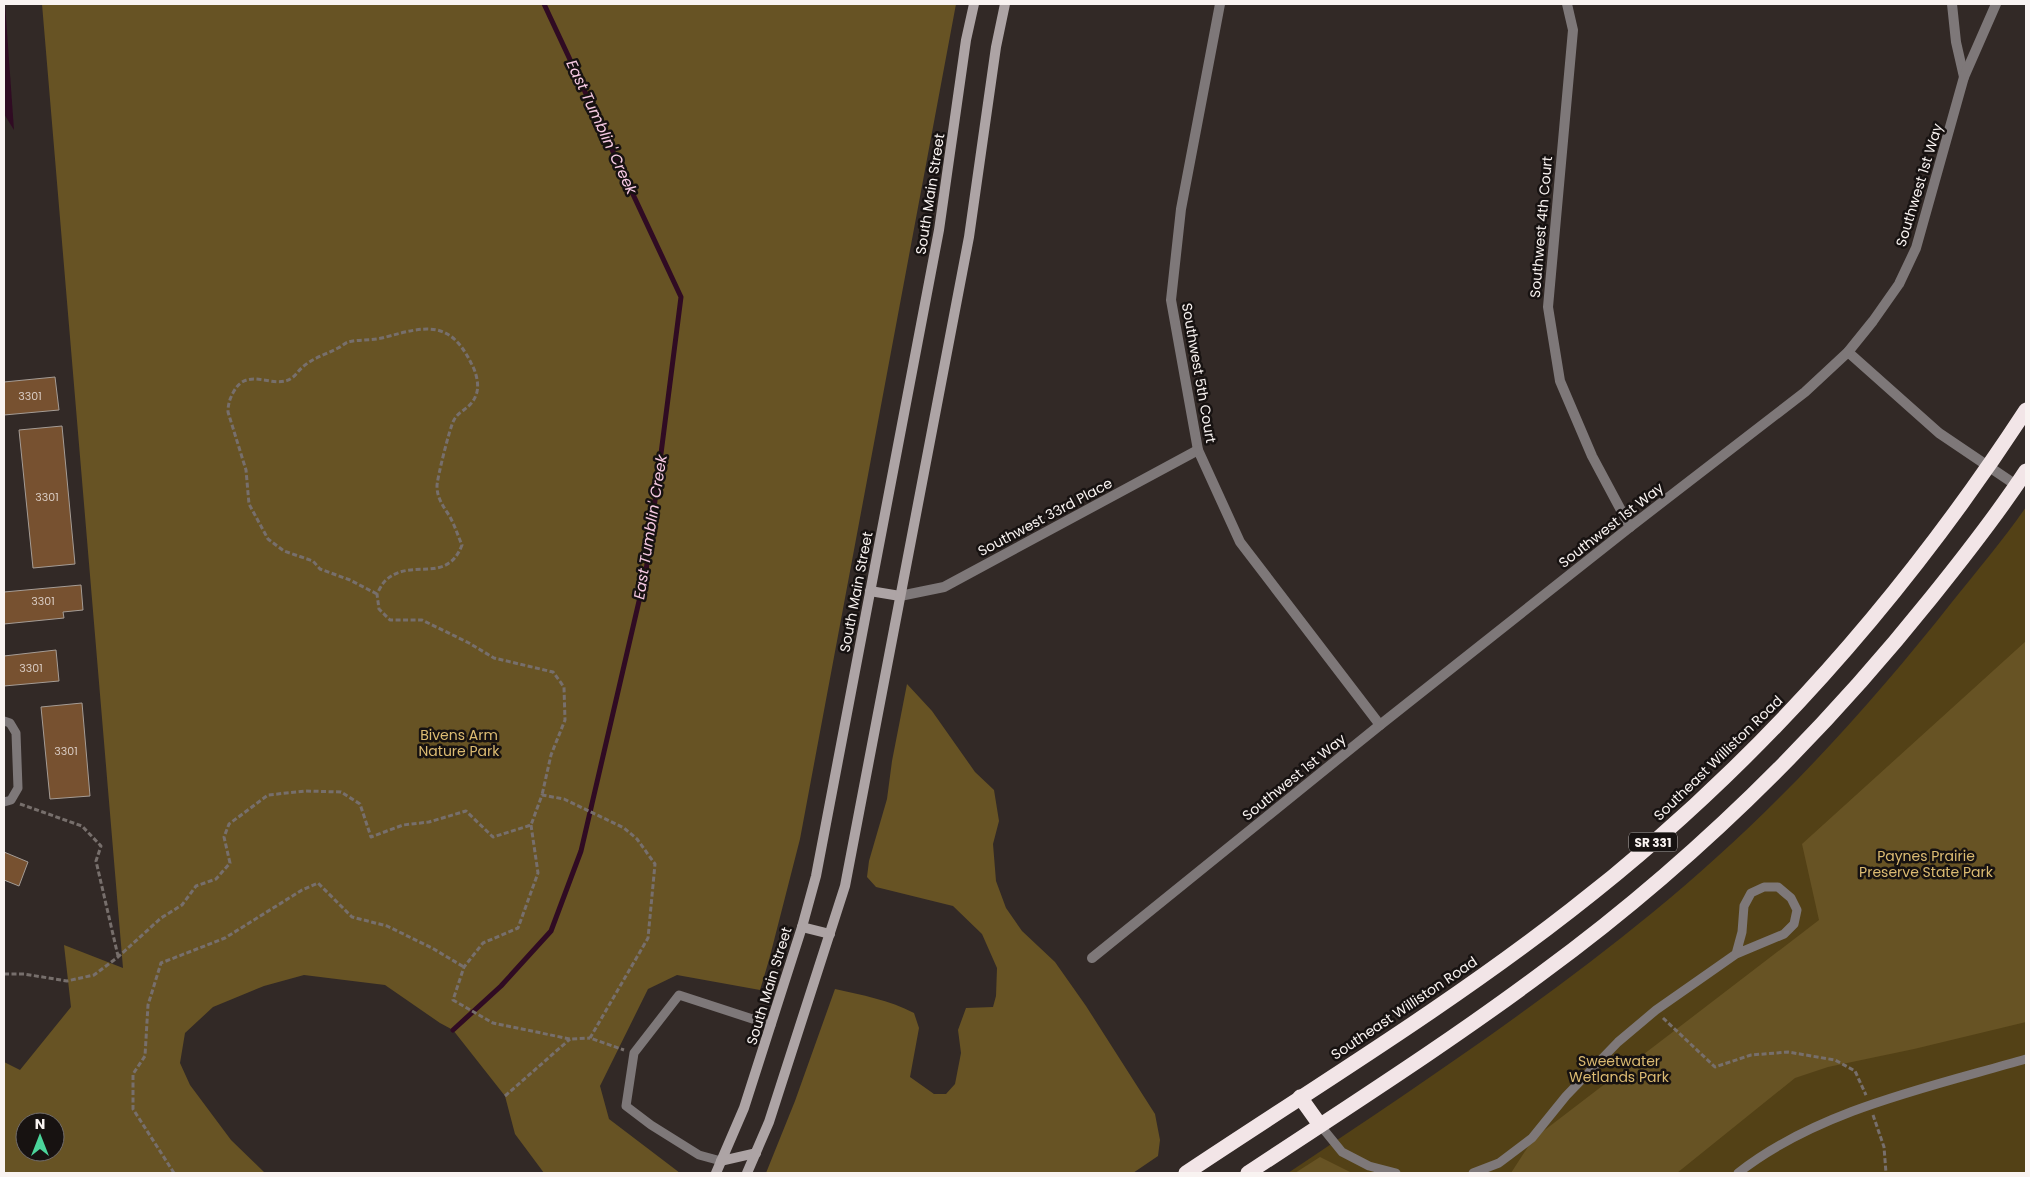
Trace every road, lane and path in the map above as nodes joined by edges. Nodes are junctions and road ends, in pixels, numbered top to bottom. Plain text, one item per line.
1 (974, 4) edge
2 (1005, 4) edge
3 (1220, 4) edge
4 (1567, 4) edge
5 (1952, 4) edge
6 (1996, 4) edge
7 (1964, 77) junction
8 (1848, 352) junction
9 (2026, 410) edge
10 (1198, 450) junction
11 (1989, 467) junction
12 (2026, 470) edge
13 (2016, 485) junction
14 (1630, 527) junction
15 (870, 591) junction
16 (377, 594) junction
17 (900, 596) junction
18 (4, 721) edge
19 (1380, 725) junction
20 (542, 795) junction
21 (6, 800) edge
22 (531, 825) junction
23 (802, 927) junction
24 (830, 934) junction
25 (1736, 954) junction
26 (118, 957) junction
27 (1092, 958) dead end
28 (464, 967) junction
29 (4, 974) edge
30 (1656, 1010) junction
31 (771, 1025) junction
32 (570, 1038) junction
33 (590, 1038) junction
34 (634, 1053) junction
35 (2026, 1058) edge
36 (505, 1096) dead end
37 (1300, 1097) junction
38 (1870, 1105) junction
39 (1320, 1125) junction
40 (756, 1152) junction
41 (721, 1161) junction
42 (174, 1173) edge
43 (716, 1173) edge
44 (747, 1173) edge
45 (1186, 1173) edge
46 (1248, 1173) edge
47 (1396, 1173) edge
48 (1473, 1173) edge
49 (1738, 1173) edge
50 (1886, 1173) edge

1 - 15 main road, South Main Street
2 - 17 main road
3 - 10 street, Southwest 5th Court
4 - 14 street, Southwest 4th Court
5 - 7 street
6 - 7 street, Southwest 1st Way
7 - 8 street, Southwest 1st Way
8 - 11 street
8 - 14 street, Southwest 1st Way
9 - 11 highway, Southeast Williston Road / SR 331
10 - 17 street, Southwest 33rd Place
10 - 19 street, Southwest 5th Court
11 - 13 street
11 - 37 highway, Southeast Williston Road / SR 331
12 - 13 highway, SR 331
13 - 39 highway, SR 331
14 - 19 street, Southwest 1st Way
15 - 17 main road
15 - 23 main road, South Main Street
16 - 16 path
16 - 20 path
17 - 24 main road
18 - 21 lane
19 - 27 street, Southwest 1st Way
20 - 22 path
20 - 33 path
21 - 26 path
22 - 26 path
22 - 28 path
23 - 24 main road
23 - 31 main road, South Main Street
24 - 40 main road
25 - 25 lane
25 - 30 lane
26 - 29 path
28 - 32 path
28 - 42 path
30 - 38 path
30 - 48 lane
31 - 34 lane
31 - 41 main road, South Main Street
32 - 33 path
32 - 36 path
33 - 34 path
34 - 41 lane
35 - 38 lane
37 - 39 highway
37 - 45 highway, Southeast Williston Road / SR 331
38 - 49 lane
38 - 50 path
39 - 46 highway, SR 331
39 - 47 lane
40 - 41 main road
40 - 44 main road
41 - 43 main road, South Main Street

